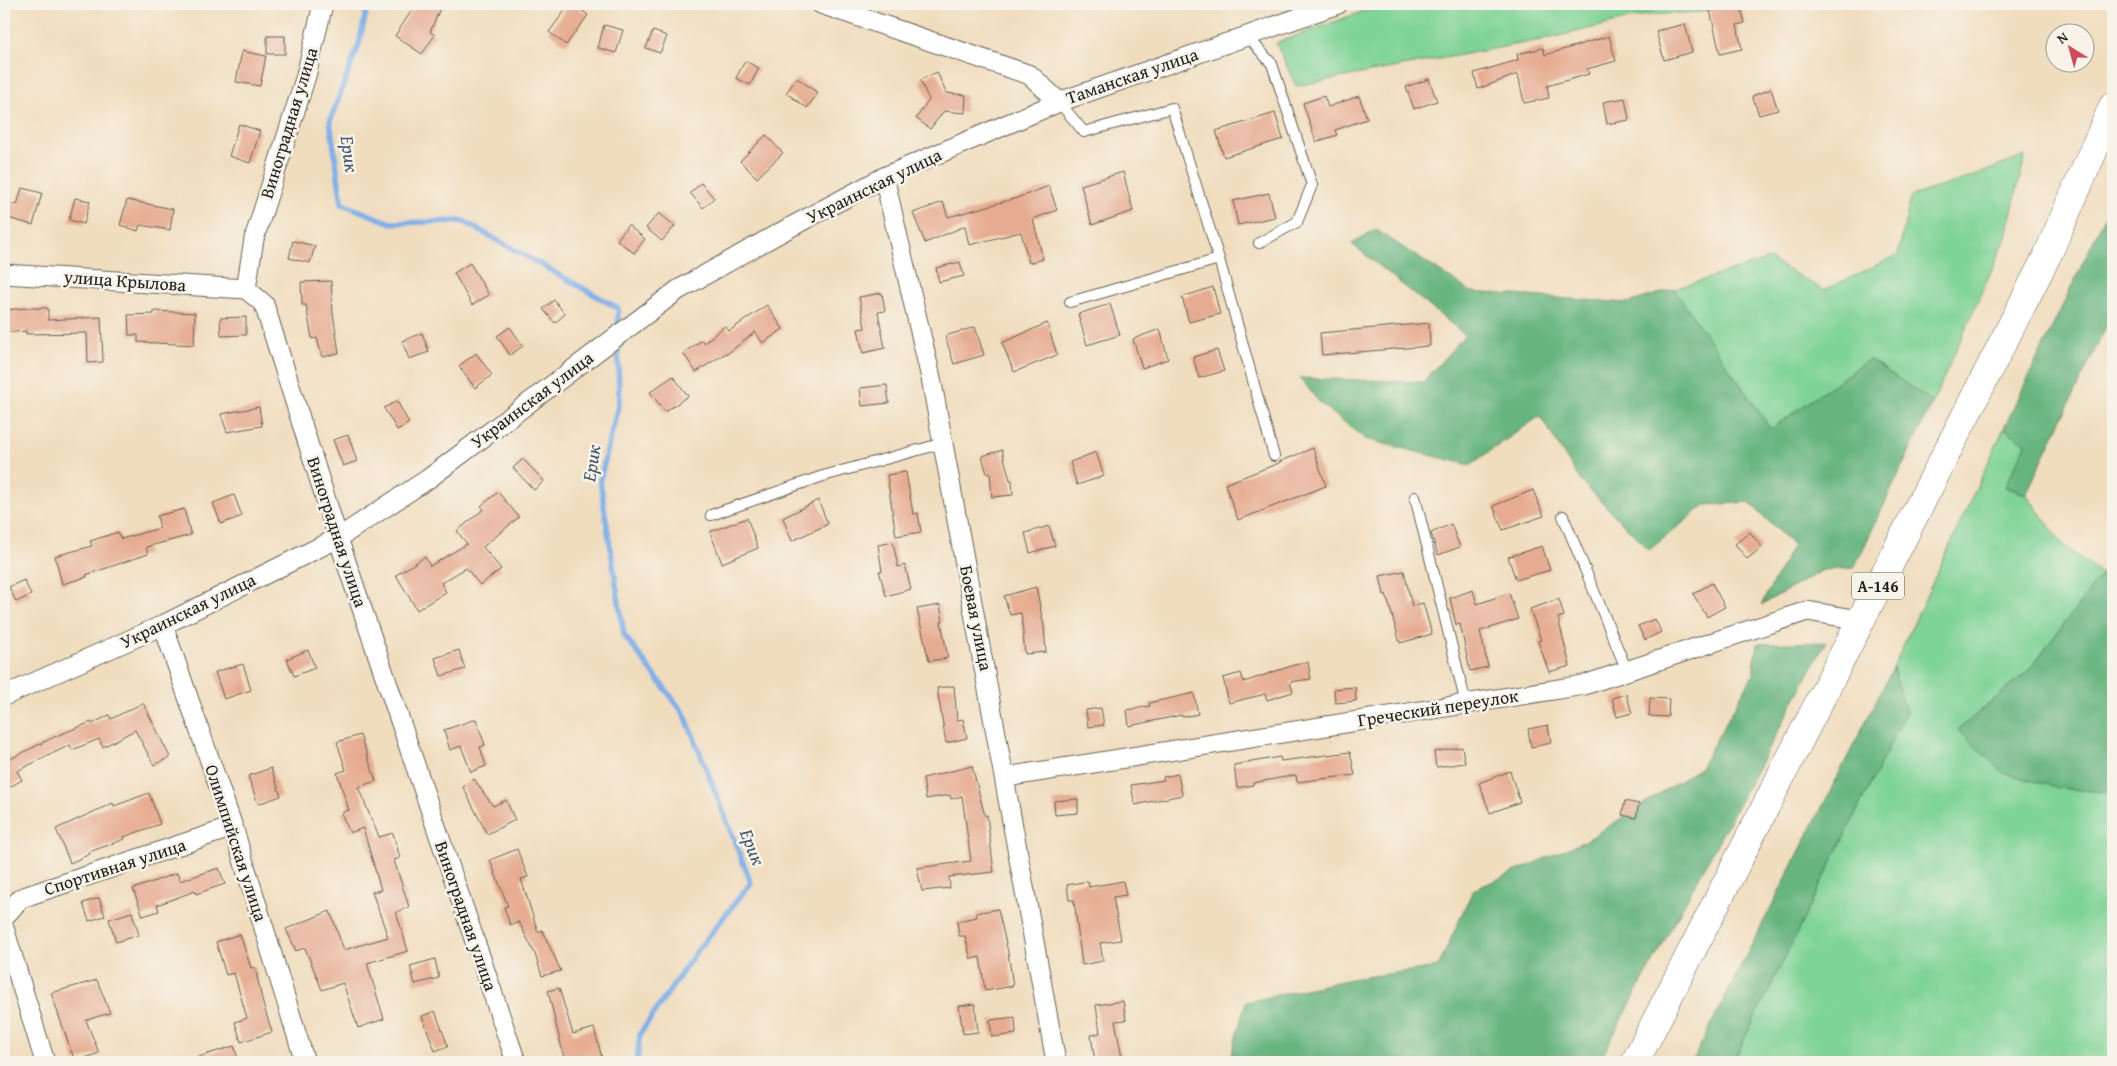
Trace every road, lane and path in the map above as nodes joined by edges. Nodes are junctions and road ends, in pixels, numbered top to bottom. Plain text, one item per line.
1 (322, 4) edge
2 (821, 4) edge
3 (1338, 4) edge
4 (1246, 36) junction
5 (1060, 102) junction
6 (2113, 106) edge
7 (884, 177) junction
8 (1259, 243) dead end
9 (1219, 259) junction
10 (4, 274) edge
11 (246, 289) junction
12 (1070, 302) dead end
13 (944, 443) junction
14 (1274, 456) dead end
15 (1415, 497) dead end
16 (711, 515) dead end
17 (1563, 516) dead end
18 (338, 538) junction
19 (1860, 620) junction
20 (163, 625) junction
21 (1626, 671) junction
22 (4, 696) edge
23 (1466, 704) junction
24 (1006, 777) junction
25 (233, 827) junction
26 (4, 917) edge
27 (4, 928) edge
28 (45, 1062) edge
29 (305, 1062) edge
30 (516, 1062) edge
31 (1056, 1062) edge
32 (1635, 1062) edge

1 - 11 street, Виноградная улица
2 - 5 street, Таманская улица
3 - 4 street, Таманская улица
4 - 5 street, Таманская улица
4 - 8 lane
5 - 7 street, Украинская улица
5 - 9 lane
6 - 19 highway, А-146
7 - 13 street, Боевая улица
7 - 18 street, Украинская улица
9 - 12 lane
9 - 14 lane
10 - 11 street, улица Крылова
11 - 18 street, Виноградная улица
13 - 16 lane
13 - 24 street, Боевая улица
15 - 23 lane
17 - 21 lane
18 - 20 street, Украинская улица
18 - 30 street, Виноградная улица
19 - 21 street, Греческий переулок
19 - 32 highway, А-146
20 - 22 street, Украинская улица
20 - 25 street, Олимпийская улица
21 - 23 street, Греческий переулок
23 - 24 street, Греческий переулок
24 - 31 street, Боевая улица
25 - 26 street, Спортивная улица
25 - 29 street, Олимпийская улица
27 - 28 street

